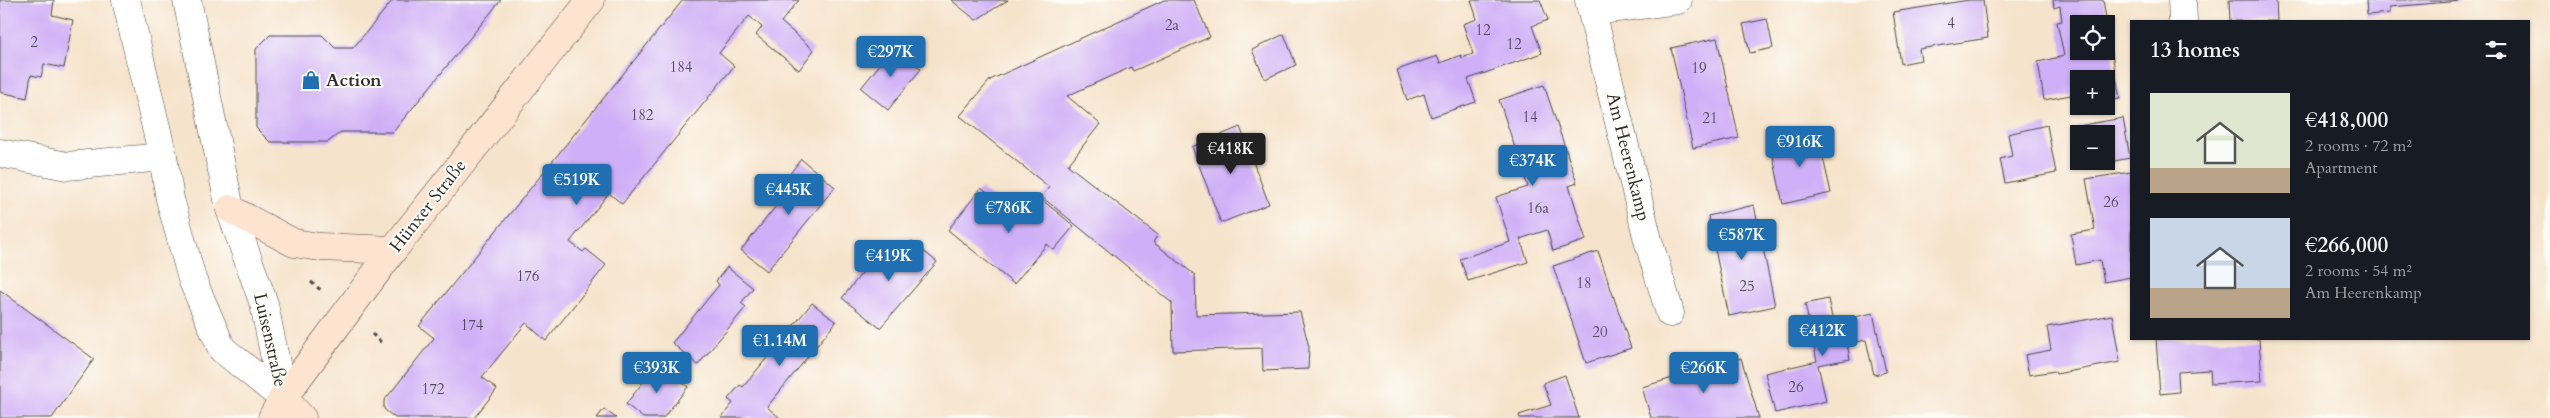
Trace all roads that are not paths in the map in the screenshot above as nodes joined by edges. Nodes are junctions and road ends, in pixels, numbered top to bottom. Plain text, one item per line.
1 (126, 0) edge
2 (186, 0) edge
3 (591, 0) edge
4 (1678, 0) edge
5 (2182, 0) edge
6 (1591, 5) edge
7 (2183, 20) edge
8 (0, 153) edge
9 (163, 157) junction
10 (230, 209) junction
11 (393, 250) junction
12 (1670, 313) dead end
13 (278, 408) edge
14 (302, 418) edge

1 - 9 street, Luisenstraße
2 - 10 street, Luisenstraße
3 - 11 main road, Hünxer Straße
4 - 6 street
5 - 7 street
6 - 12 street, Am Heerenkamp
8 - 9 street
9 - 13 street, Luisenstraße
10 - 11 main road
10 - 13 street, Luisenstraße
11 - 13 main road, Hünxer Straße
13 - 14 main road

